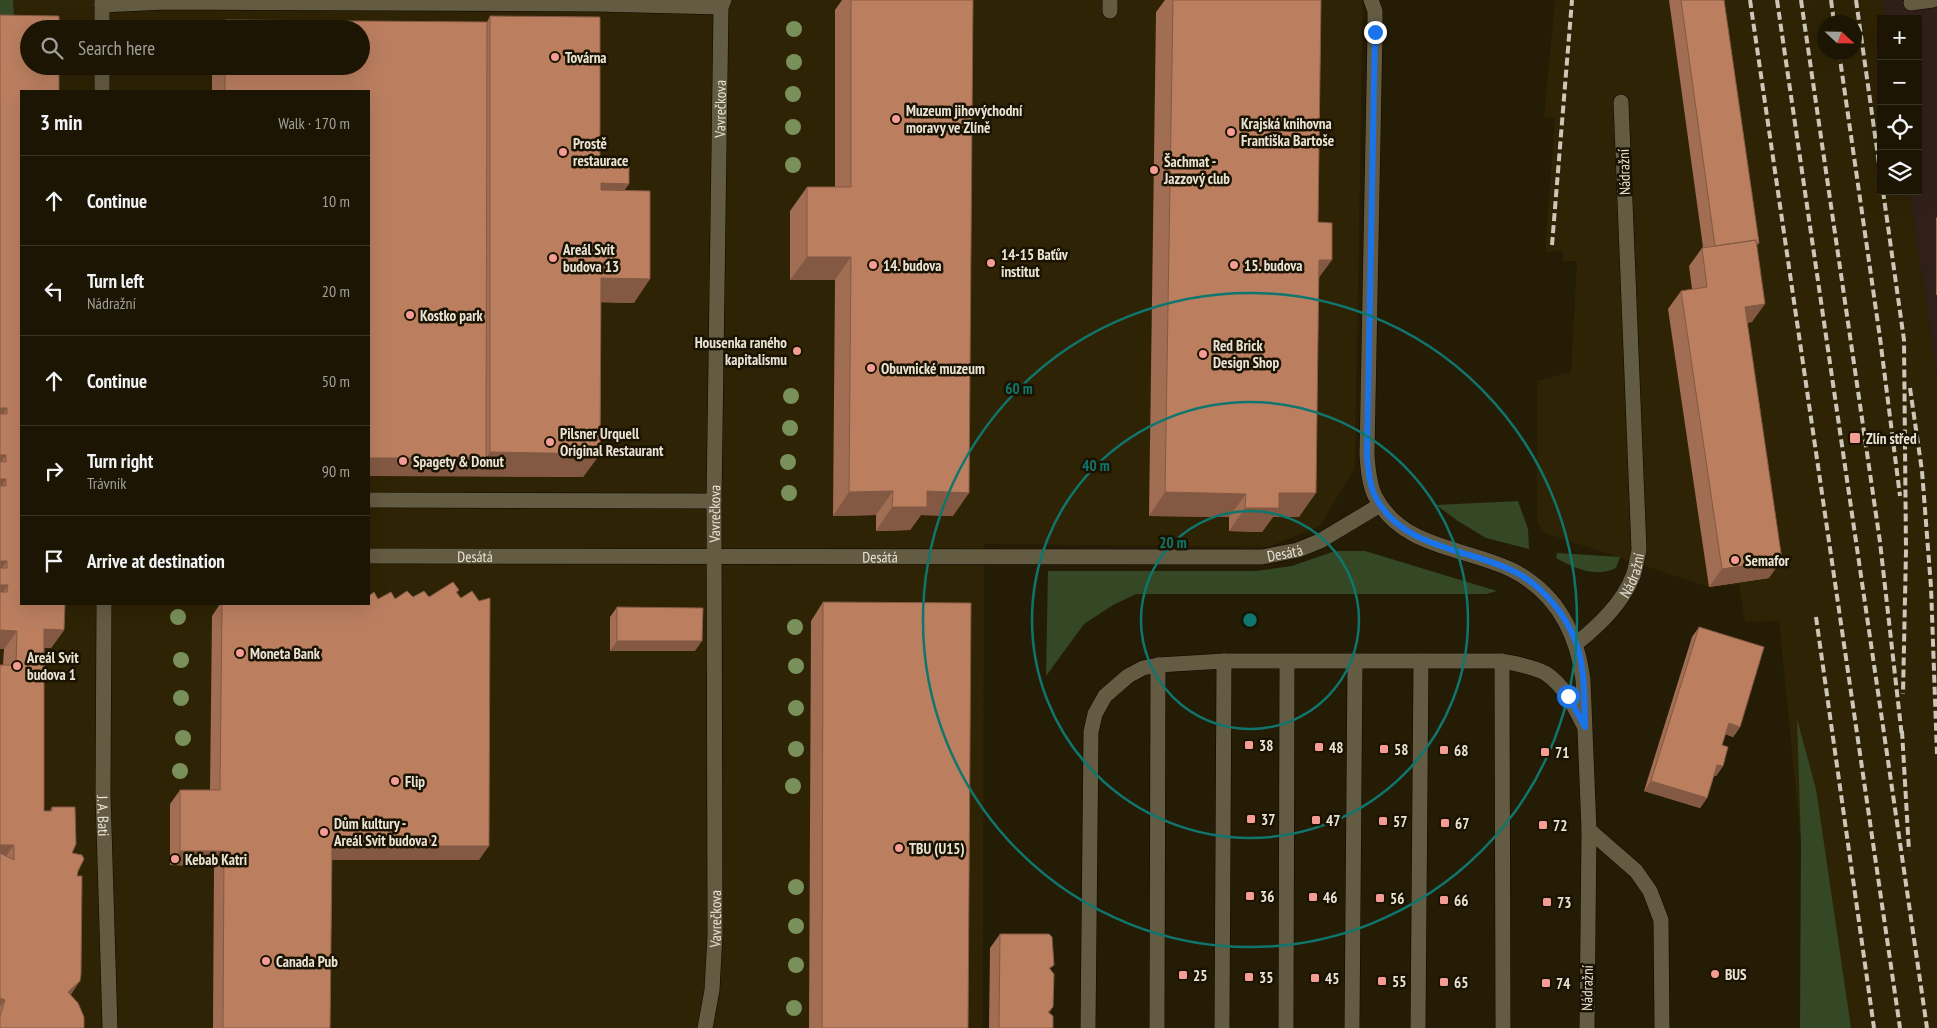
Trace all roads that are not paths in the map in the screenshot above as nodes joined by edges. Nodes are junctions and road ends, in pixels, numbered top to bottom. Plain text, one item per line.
1 (1371, 0) edge
2 (1933, 0) edge
3 (102, 2) edge
4 (403, 2) edge
5 (1910, 3) dead end
6 (723, 4) edge
7 (102, 20) edge
8 (102, 75) edge
9 (102, 90) edge
10 (1621, 102) dead end
11 (370, 500) edge
12 (714, 501) junction
13 (1380, 505) junction
14 (370, 556) edge
15 (714, 557) junction
16 (104, 605) edge
17 (1576, 644) junction
18 (1224, 661) junction
19 (1355, 661) junction
20 (1502, 661) junction
21 (1422, 662) junction
22 (1288, 663) junction
23 (1158, 665) junction
24 (1585, 727) junction
25 (1589, 830) junction
26 (110, 1028) edge
27 (705, 1028) edge
28 (1088, 1028) edge
29 (1157, 1028) edge
30 (1222, 1028) edge
31 (1286, 1028) edge
32 (1352, 1028) edge
33 (1418, 1028) edge
34 (1503, 1028) edge
35 (1587, 1028) edge
36 (1662, 1028) edge

1 - 13 street
2 - 5 street
3 - 4 street
3 - 7 street
4 - 6 street
6 - 12 street, Vavrečkova
8 - 9 street
10 - 17 street, Nádražní
11 - 12 street
12 - 15 street, Vavrečkova
13 - 15 street, Desátá
13 - 17 street
14 - 15 street, Desátá
15 - 27 street, Vavrečkova
16 - 26 street, J. A. Bati
17 - 24 street, Nádražní
18 - 22 street
18 - 23 street
18 - 30 street
19 - 21 street
19 - 22 street
19 - 32 street
20 - 21 street
20 - 24 street
20 - 34 street
21 - 33 street
22 - 31 street
23 - 28 street
23 - 29 street
24 - 25 street, Nádražní
25 - 35 street, Nádražní
25 - 36 street

